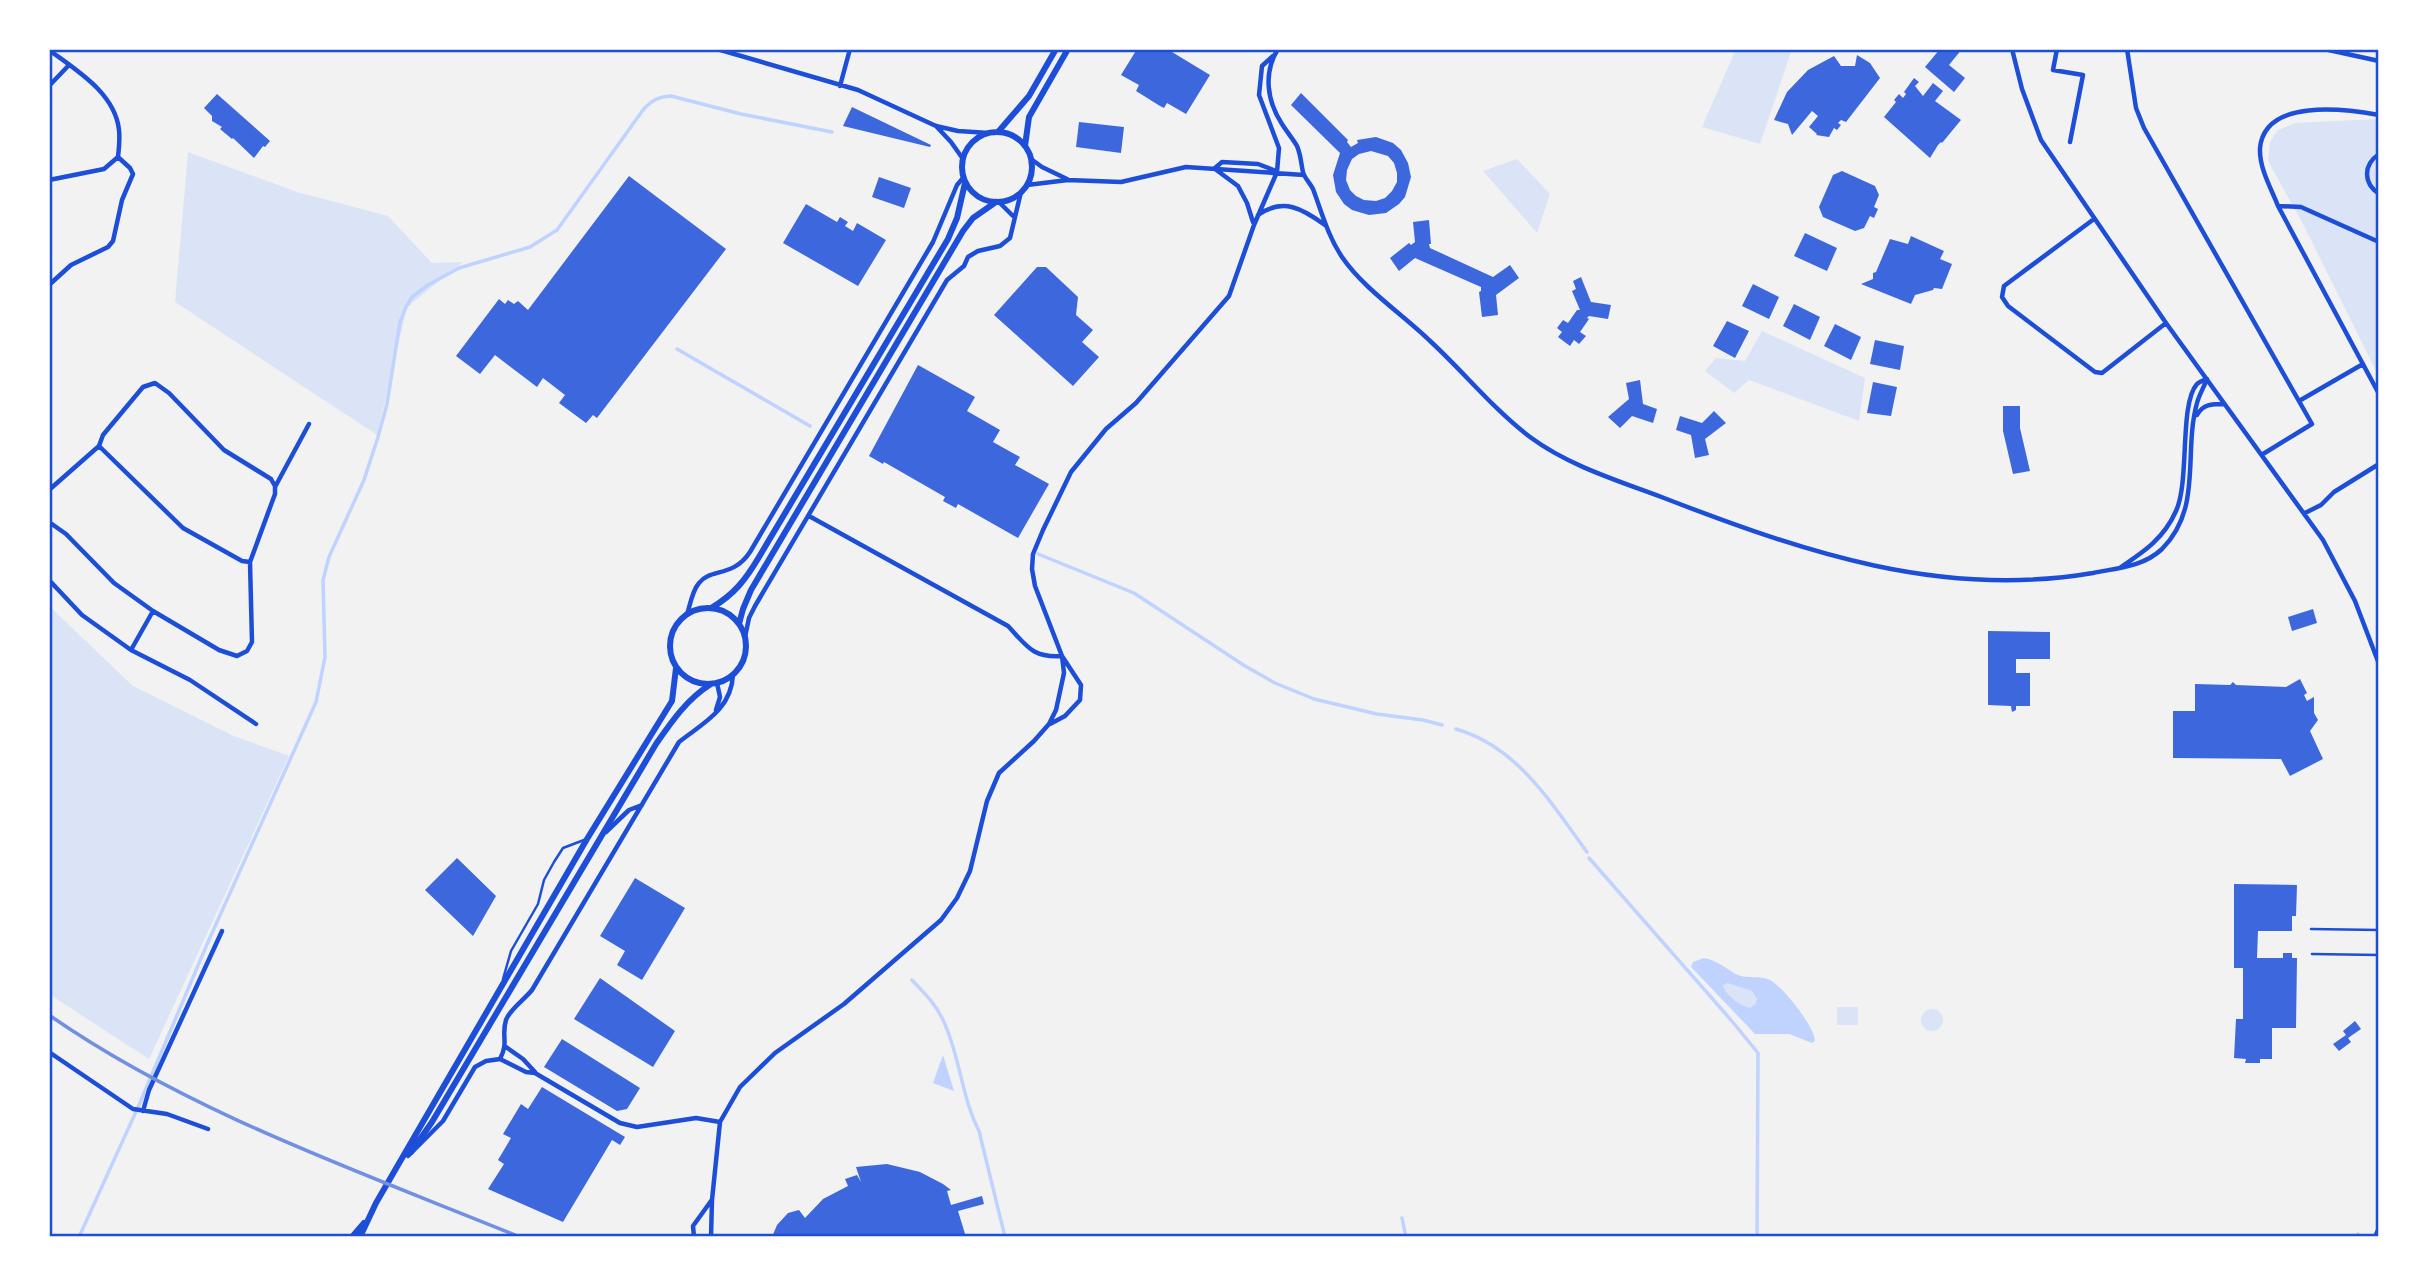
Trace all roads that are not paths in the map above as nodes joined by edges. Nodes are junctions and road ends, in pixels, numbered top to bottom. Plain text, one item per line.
1 (719, 49) edge
2 (850, 49) edge
3 (1056, 49) edge
4 (1068, 49) edge
5 (1278, 49) edge
6 (2012, 49) edge
7 (2057, 49) edge
8 (2127, 49) edge
9 (2324, 49) edge
10 (49, 50) edge
11 (1273, 56) junction
12 (2379, 61) edge
13 (69, 65) junction
14 (49, 86) edge
15 (840, 86) junction
16 (2379, 115) edge
17 (936, 126) junction
18 (998, 132) junction
19 (989, 133) junction
20 (2070, 142) dead end
21 (1025, 146) junction
22 (2379, 154) edge
23 (118, 157) junction
24 (962, 159) junction
25 (1031, 159) junction
26 (1214, 168) junction
27 (1277, 172) junction
28 (1304, 175) junction
29 (49, 180) edge
30 (964, 180) junction
31 (1068, 180) junction
32 (1027, 185) junction
33 (1021, 192) junction
34 (2379, 194) edge
35 (998, 202) junction
36 (2278, 206) junction
37 (1257, 215) junction
38 (1014, 216) junction
39 (2094, 219) junction
40 (1254, 225) junction
41 (1325, 225) junction
42 (2379, 242) edge
43 (49, 285) edge
44 (2166, 323) junction
45 (2363, 364) junction
46 (2207, 379) junction
47 (2379, 394) edge
48 (2299, 401) junction
49 (2224, 404) junction
50 (2194, 419) junction
51 (309, 424) dead end
52 (99, 446) junction
53 (2263, 454) junction
54 (2379, 464) edge
55 (275, 487) junction
56 (49, 490) edge
57 (2305, 513) junction
58 (808, 516) junction
59 (49, 522) edge
60 (250, 562) junction
61 (2120, 568) junction
62 (49, 580) edge
63 (711, 608) junction
64 (153, 611) junction
65 (687, 615) junction
66 (739, 625) junction
67 (745, 637) junction
68 (131, 650) junction
69 (1062, 656) junction
70 (2379, 664) edge
71 (676, 668) junction
72 (733, 675) junction
73 (714, 684) junction
74 (715, 714) junction
75 (256, 724) dead end
76 (1049, 724) junction
77 (642, 805) junction
78 (587, 839) junction
79 (592, 853) junction
80 (2311, 929) dead end
81 (2379, 930) edge
82 (222, 931) dead end
83 (2312, 954) dead end
84 (2379, 955) edge
85 (501, 985) junction
86 (506, 1047) junction
87 (49, 1052) edge
88 (500, 1059) junction
89 (535, 1073) junction
90 (143, 1111) junction
91 (720, 1122) junction
92 (208, 1129) dead end
93 (405, 1158) junction
94 (712, 1200) junction
95 (372, 1213) junction
96 (2379, 1228) edge
97 (352, 1237) edge
98 (360, 1237) edge
99 (694, 1237) edge
100 (711, 1237) edge
101 (2375, 1237) edge

1 - 15 street
2 - 15 street
3 - 18 main road
4 - 21 main road
5 - 11 street
6 - 39 street
7 - 20 street
8 - 48 street
9 - 12 street
10 - 13 street
11 - 27 street
11 - 28 street
13 - 14 street
13 - 23 street
15 - 17 street
16 - 36 street
17 - 19 street
17 - 24 street
18 - 19 main road
18 - 21 main road
19 - 24 main road
21 - 25 main road
22 - 34 street
23 - 29 street
23 - 43 street
24 - 30 main road
25 - 31 street
25 - 32 main road
26 - 27 street
26 - 27 street
26 - 31 street
26 - 40 street
27 - 28 street
27 - 37 street
28 - 41 street
30 - 35 main road
30 - 63 main road
30 - 65 street
31 - 32 street
32 - 33 main road
33 - 35 main road
33 - 38 street
35 - 38 street
35 - 66 main road
36 - 42 street
36 - 45 street
37 - 40 street
37 - 41 street
38 - 58 street
39 - 44 street
39 - 44 street
40 - 69 street
41 - 61 street
44 - 46 street
45 - 47 street
45 - 48 street
46 - 49 street
46 - 50 street
46 - 61 street
48 - 53 street
49 - 50 street
49 - 53 street
50 - 61 street
51 - 55 street
52 - 55 street
52 - 56 street
52 - 60 street
53 - 57 street
54 - 57 street
55 - 60 street
57 - 70 street
58 - 67 street
58 - 69 street
59 - 64 street
60 - 64 street
62 - 68 street
63 - 65 main road
63 - 66 main road
64 - 68 street
65 - 71 main road
66 - 67 main road
67 - 72 main road
68 - 75 street
69 - 76 street
69 - 76 street
71 - 73 main road
71 - 78 main road
72 - 73 main road
72 - 74 street
73 - 74 street
73 - 79 main road
74 - 77 street
76 - 91 street
77 - 79 street
77 - 86 street
78 - 85 main road
78 - 85 lane
79 - 93 main road
80 - 81 lane
82 - 90 street
83 - 84 lane
85 - 93 main road
86 - 88 street
86 - 89 street
87 - 90 street
88 - 89 street
88 - 93 street
89 - 91 street
90 - 92 street
91 - 94 street
93 - 95 main road
94 - 99 street
94 - 100 street
95 - 97 main road
95 - 98 main road
96 - 101 street

